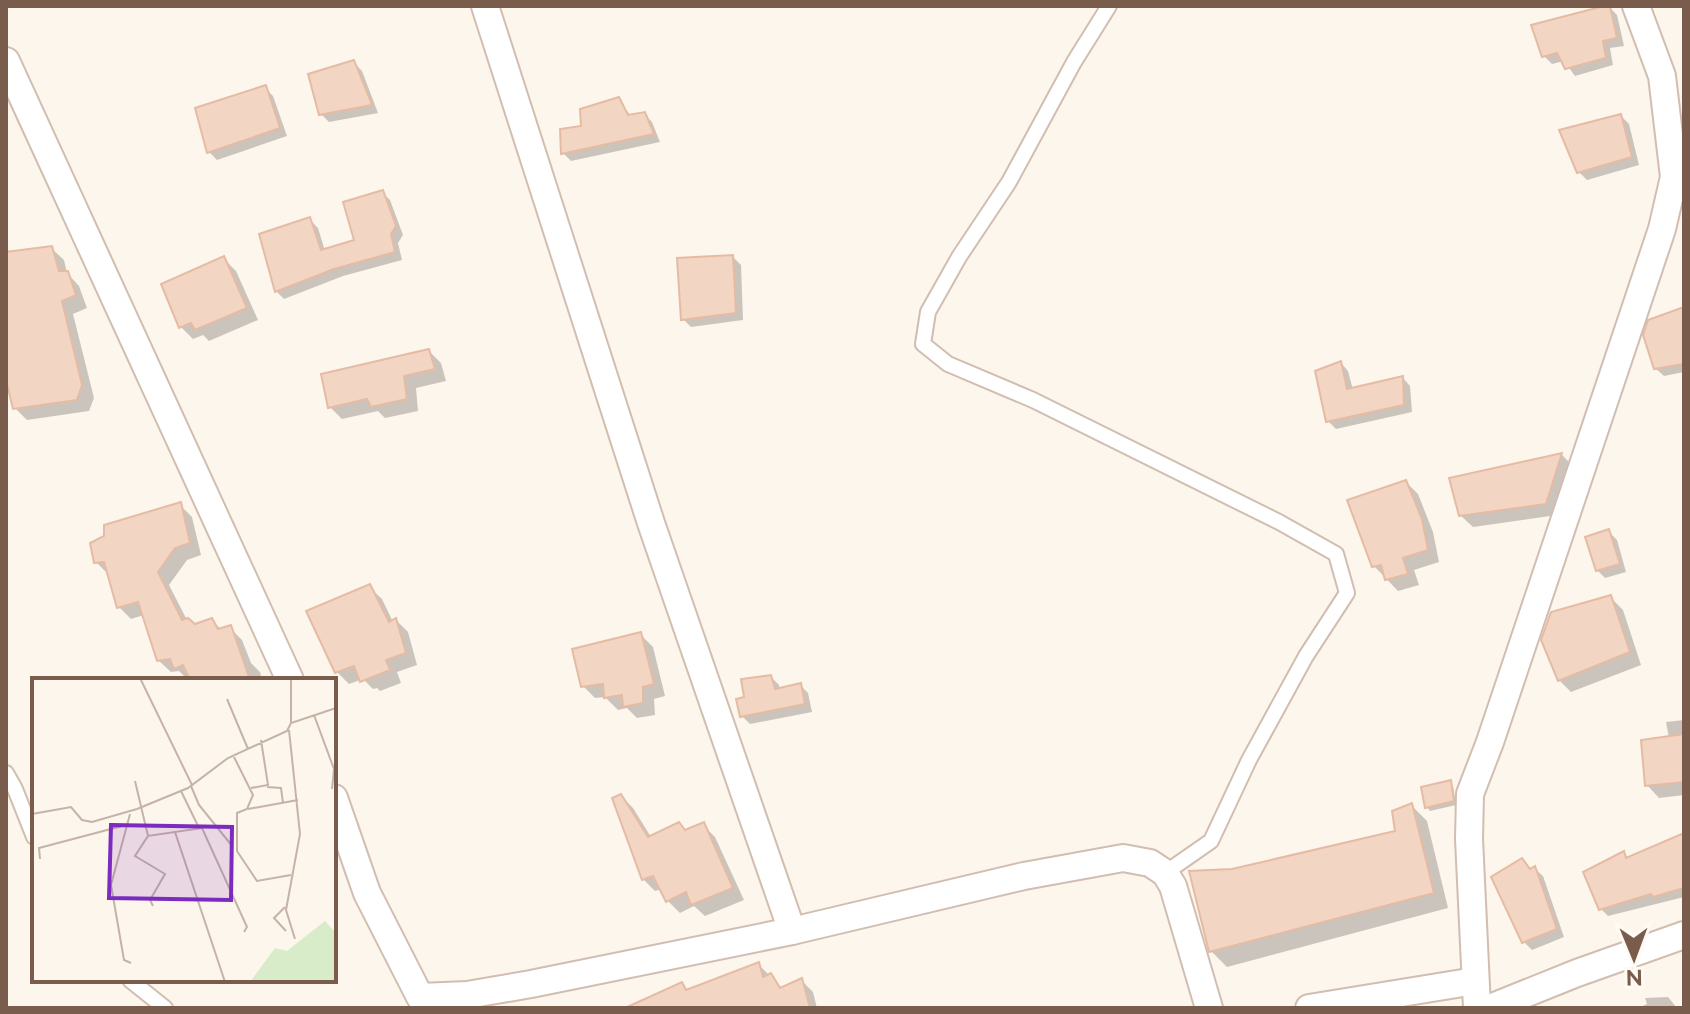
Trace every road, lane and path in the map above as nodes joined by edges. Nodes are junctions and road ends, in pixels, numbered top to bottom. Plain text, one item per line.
1 (485, 6) edge
2 (1109, 6) edge
3 (1636, 6) edge
4 (6, 61) edge
5 (289, 678) edge
6 (6, 773) edge
7 (336, 804) edge
8 (32, 832) edge
9 (1165, 873) junction
10 (792, 931) junction
11 (1684, 935) edge
12 (1475, 981) junction
13 (132, 982) edge
14 (470, 1002) edge
15 (165, 1008) edge
16 (1209, 1008) edge
17 (1309, 1008) edge
18 (1477, 1008) edge
19 (1490, 1008) edge

1 - 10 street
2 - 9 lane
3 - 12 street
4 - 5 street
6 - 8 lane
7 - 14 street
9 - 10 street
9 - 16 street
10 - 14 street
11 - 19 street
12 - 17 street
12 - 18 street
13 - 15 lane

